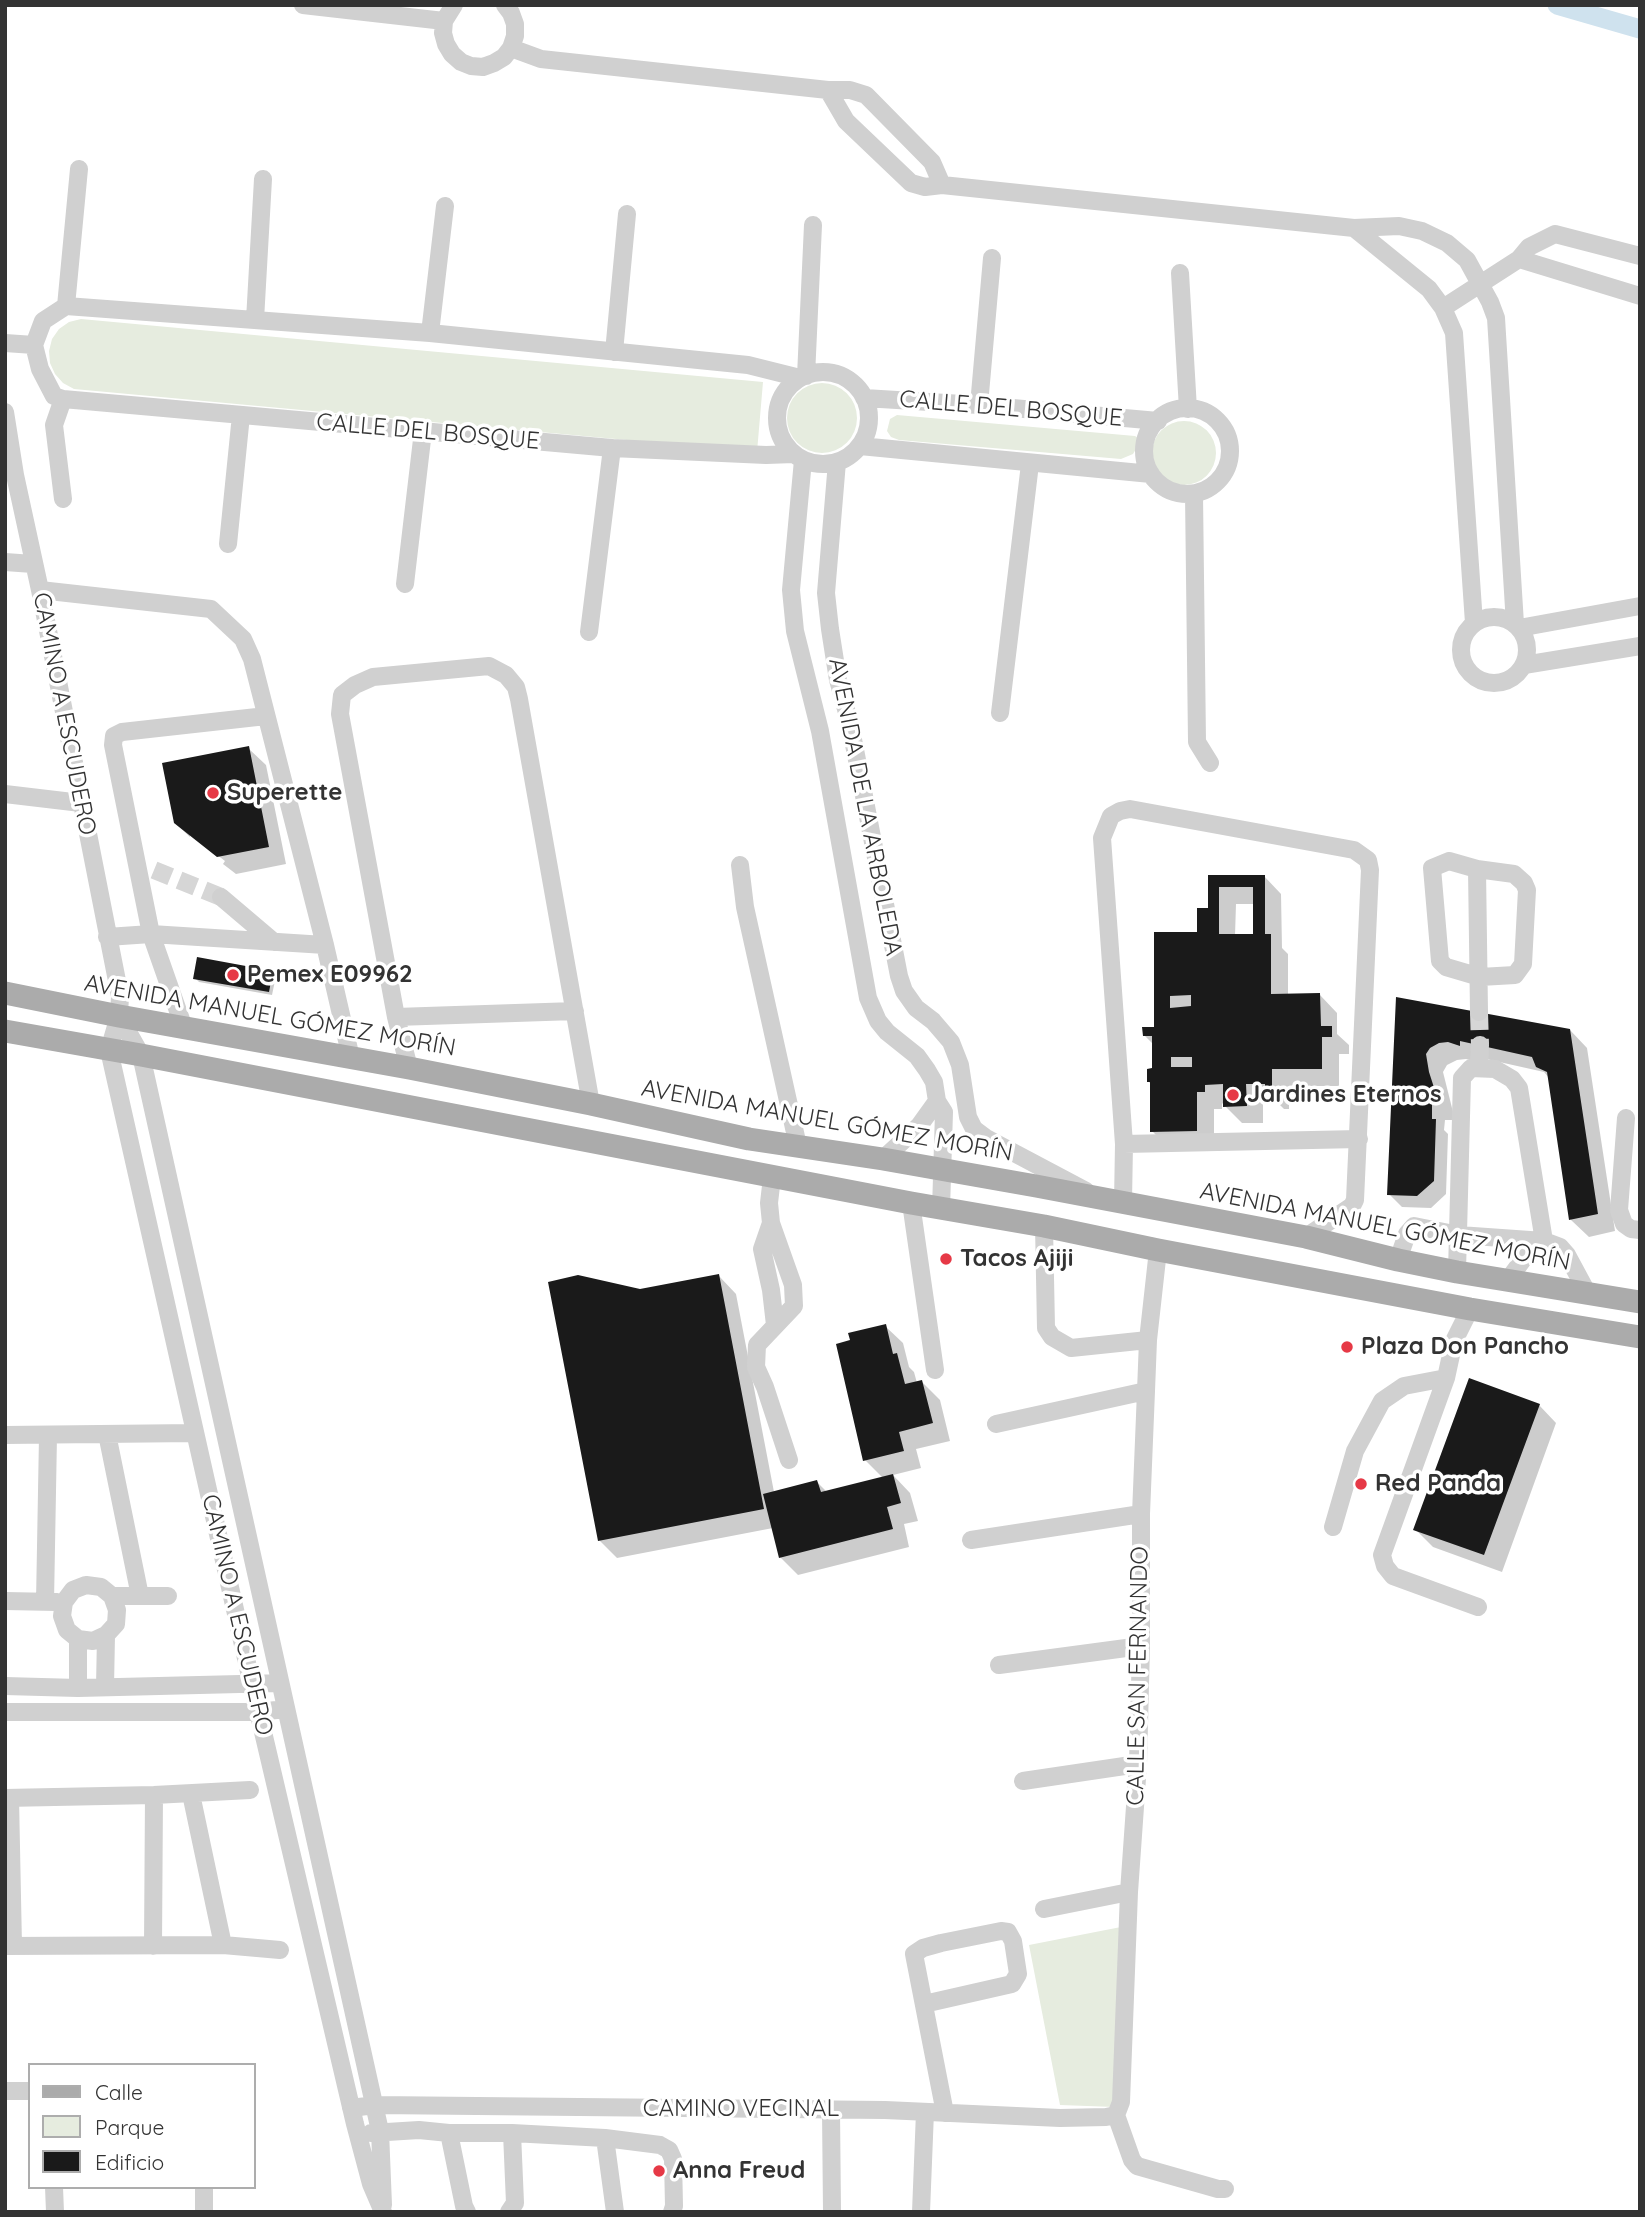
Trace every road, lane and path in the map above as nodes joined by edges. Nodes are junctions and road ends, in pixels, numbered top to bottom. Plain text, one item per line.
1 (303, 5) edge
2 (454, 5) edge
3 (505, 5) edge
4 (444, 22) junction
5 (511, 48) junction
6 (828, 90) junction
7 (79, 169) dead end
8 (263, 179) dead end
9 (942, 185) junction
10 (445, 206) dead end
11 (627, 214) dead end
12 (813, 225) dead end
13 (1354, 229) junction
14 (1640, 256) edge
15 (992, 258) dead end
16 (1519, 259) junction
17 (1180, 273) dead end
18 (1481, 284) junction
19 (1640, 296) edge
20 (66, 306) junction
21 (1443, 307) junction
22 (255, 320) junction
23 (430, 333) junction
24 (5, 343) edge
25 (34, 345) junction
26 (614, 352) junction
27 (803, 377) junction
28 (864, 398) junction
29 (63, 399) junction
30 (979, 405) junction
31 (1188, 409) junction
32 (5, 412) edge
33 (241, 415) junction
34 (1158, 421) junction
35 (423, 430) junction
36 (860, 446) junction
37 (612, 449) junction
38 (798, 457) junction
39 (837, 462) junction
40 (1030, 464) junction
41 (10, 474) edge
42 (1151, 474) junction
43 (1194, 494) junction
44 (63, 499) dead end
45 (228, 544) dead end
46 (5, 562) edge
47 (33, 564) junction
48 (405, 584) dead end
49 (40, 590) junction
50 (1640, 606) edge
51 (1474, 623) junction
52 (1517, 626) junction
53 (589, 632) dead end
54 (1640, 646) edge
55 (1524, 665) junction
56 (843, 700) junction
57 (811, 703) junction
58 (1000, 713) dead end
59 (266, 716) junction
60 (1210, 763) dead end
61 (5, 794) edge
62 (81, 803) junction
63 (133, 846) junction
64 (740, 865) dead end
65 (1477, 869) junction
66 (154, 870) tunnel mouth
67 (221, 897) tunnel mouth
68 (151, 934) junction
69 (107, 937) junction
70 (274, 942) junction
71 (892, 943) junction
72 (325, 945) junction
73 (860, 949) junction
74 (1480, 976) junction
75 (5, 993) edge
76 (575, 1011) junction
77 (1479, 1012) tunnel mouth
78 (119, 1016) junction
79 (396, 1017) junction
80 (184, 1028) junction
81 (5, 1031) edge
82 (1480, 1045) tunnel mouth
83 (110, 1050) junction
84 (141, 1055) junction
85 (351, 1058) junction
86 (409, 1068) junction
87 (1479, 1068) junction
88 (591, 1104) junction
89 (941, 1107) junction
90 (1626, 1118) dead end
91 (974, 1129) junction
92 (1359, 1139) junction
93 (1124, 1144) junction
94 (798, 1146) junction
95 (883, 1159) junction
96 (941, 1169) junction
97 (772, 1177) junction
98 (1095, 1197) junction
99 (1123, 1202) junction
100 (911, 1203) junction
101 (941, 1209) junction
102 (1044, 1226) junction
103 (1640, 1230) edge
104 (1459, 1235) junction
105 (1306, 1237) junction
106 (1544, 1241) junction
107 (1158, 1250) junction
108 (1398, 1260) junction
109 (1457, 1272) junction
110 (1508, 1280) junction
111 (1588, 1294) junction
112 (1640, 1302) edge
113 (1470, 1309) junction
114 (1640, 1337) edge
115 (1148, 1340) junction
116 (935, 1370) dead end
117 (1446, 1378) junction
118 (1146, 1391) junction
119 (996, 1424) dead end
120 (195, 1433) junction
121 (107, 1434) junction
122 (5, 1435) edge
123 (48, 1436) junction
124 (789, 1460) dead end
125 (1141, 1514) junction
126 (1333, 1527) dead end
127 (971, 1540) dead end
128 (112, 1596) junction
129 (140, 1596) junction
130 (168, 1596) dead end
131 (5, 1601) edge
132 (54, 1602) junction
133 (1478, 1607) dead end
134 (106, 1635) junction
135 (78, 1639) junction
136 (1142, 1646) junction
137 (999, 1665) dead end
138 (280, 1683) junction
139 (253, 1685) junction
140 (5, 1686) edge
141 (90, 1687) junction
142 (285, 1709) junction
143 (5, 1712) edge
144 (90, 1712) junction
145 (259, 1712) junction
146 (1138, 1764) junction
147 (1023, 1781) dead end
148 (250, 1790) dead end
149 (191, 1794) junction
150 (154, 1796) junction
151 (8, 1798) edge
152 (1129, 1892) junction
153 (1044, 1909) dead end
154 (223, 1945) junction
155 (9, 1946) edge
156 (153, 1946) junction
157 (280, 1950) dead end
158 (924, 2004) junction
159 (5, 2091) edge
160 (28, 2091) edge
161 (375, 2105) junction
162 (1119, 2108) junction
163 (351, 2109) junction
164 (831, 2110) junction
165 (925, 2112) junction
166 (945, 2113) junction
167 (380, 2131) junction
168 (449, 2133) junction
169 (512, 2133) junction
170 (358, 2135) junction
171 (605, 2138) junction
172 (54, 2189) edge
173 (204, 2189) edge
174 (1225, 2189) dead end
175 (55, 2212) edge
176 (204, 2212) edge
177 (383, 2212) edge
178 (467, 2212) edge
179 (509, 2212) edge
180 (615, 2212) edge
181 (672, 2212) edge
182 (832, 2212) edge
183 (921, 2212) edge

1 - 4 street
2 - 4 street
3 - 5 street
4 - 5 street
5 - 6 street
6 - 9 street
6 - 9 street
7 - 20 street
8 - 22 street
9 - 13 street
10 - 23 street
11 - 26 street
12 - 27 street
13 - 18 street
13 - 21 street
14 - 16 street
15 - 30 street
16 - 18 street
16 - 19 street
17 - 31 street
18 - 21 street
18 - 52 street
20 - 22 street
20 - 25 street
21 - 51 street
22 - 23 street
23 - 26 street
24 - 25 street
25 - 29 street
26 - 27 street
27 - 28 street
27 - 38 street
28 - 30 street, CALLE DEL BOSQUE
28 - 36 street
29 - 33 street, CALLE DEL BOSQUE
29 - 44 street
30 - 34 street, CALLE DEL BOSQUE
31 - 34 street
31 - 43 street
32 - 41 street, CAMINO A ESCUDERO
33 - 35 street, CALLE DEL BOSQUE
33 - 45 street
34 - 42 street
35 - 37 street, CALLE DEL BOSQUE
35 - 48 street
36 - 39 street
36 - 40 street, CALLE DEL BOSQUE
37 - 38 street, CALLE DEL BOSQUE
37 - 53 street
38 - 39 street
38 - 57 street, AVENIDA DE LA ARBOLEDA
39 - 56 street, AVENIDA DE LA ARBOLEDA
40 - 42 street, CALLE DEL BOSQUE
40 - 58 street
41 - 47 street, CAMINO A ESCUDERO
42 - 43 street
43 - 60 street
46 - 47 street
47 - 49 street, CAMINO A ESCUDERO
49 - 59 street
49 - 62 street, CAMINO A ESCUDERO
50 - 52 street
51 - 52 street
51 - 55 street
52 - 55 street
54 - 55 street
56 - 57 street
56 - 71 street, AVENIDA DE LA ARBOLEDA
57 - 73 street, AVENIDA DE LA ARBOLEDA
59 - 63 street
59 - 72 street
61 - 62 street
62 - 69 street, CAMINO A ESCUDERO
63 - 66 street
63 - 68 street
64 - 94 street
65 - 74 street
65 - 74 street
65 - 74 street
67 - 70 street
68 - 69 street
68 - 70 street
68 - 80 street
69 - 78 street, CAMINO A ESCUDERO
70 - 72 street
71 - 73 street
71 - 91 street, AVENIDA DE LA ARBOLEDA
72 - 85 street
73 - 89 street, AVENIDA DE LA ARBOLEDA
74 - 77 street
75 - 78 main road, AVENIDA MANUEL GÓMEZ MORÍN
76 - 79 street
76 - 79 street
76 - 88 street
78 - 80 main road, AVENIDA MANUEL GÓMEZ MORÍN
78 - 83 street, CAMINO A ESCUDERO
78 - 84 street, CAMINO A ESCUDERO
79 - 86 street
80 - 85 main road, AVENIDA MANUEL GÓMEZ MORÍN
81 - 83 main road
82 - 87 street
83 - 84 main road
83 - 120 street, CAMINO A ESCUDERO
84 - 97 main road
84 - 138 street, CAMINO A ESCUDERO
85 - 86 main road, AVENIDA MANUEL GÓMEZ MORÍN
86 - 88 main road, AVENIDA MANUEL GÓMEZ MORÍN
87 - 104 street
87 - 106 street
88 - 94 main road, AVENIDA MANUEL GÓMEZ MORÍN
89 - 91 street
89 - 95 street
89 - 96 street, AVENIDA DE LA ARBOLEDA
90 - 103 street
91 - 98 street
92 - 93 street
92 - 93 street
92 - 105 street
93 - 99 street
94 - 95 main road, AVENIDA MANUEL GÓMEZ MORÍN
95 - 96 main road, AVENIDA MANUEL GÓMEZ MORÍN
96 - 98 main road, AVENIDA MANUEL GÓMEZ MORÍN
96 - 101 street, AVENIDA DE LA ARBOLEDA
97 - 100 main road
97 - 124 street
98 - 99 main road, AVENIDA MANUEL GÓMEZ MORÍN
99 - 105 main road, AVENIDA MANUEL GÓMEZ MORÍN
100 - 101 main road
100 - 116 street
101 - 102 main road
102 - 107 main road
102 - 115 street
104 - 106 street
104 - 108 street
104 - 109 street
105 - 108 main road, AVENIDA MANUEL GÓMEZ MORÍN
106 - 110 street
106 - 111 street
107 - 113 main road
107 - 115 street, CALLE SAN FERNANDO
108 - 109 main road, AVENIDA MANUEL GÓMEZ MORÍN
109 - 110 main road, AVENIDA MANUEL GÓMEZ MORÍN
110 - 111 main road, AVENIDA MANUEL GÓMEZ MORÍN
111 - 112 main road, AVENIDA MANUEL GÓMEZ MORÍN
113 - 114 main road
113 - 117 street
115 - 118 street, CALLE SAN FERNANDO
117 - 126 street
117 - 133 street
118 - 119 street
118 - 125 street, CALLE SAN FERNANDO
120 - 121 street
120 - 139 street, CAMINO A ESCUDERO
121 - 123 street
121 - 129 street
122 - 123 street
123 - 132 street
125 - 127 street
125 - 136 street, CALLE SAN FERNANDO
128 - 129 street
128 - 132 street
128 - 134 street
129 - 130 street
131 - 132 street
132 - 135 street
134 - 135 street
134 - 141 street
135 - 141 street
136 - 137 street
136 - 146 street, CALLE SAN FERNANDO
138 - 139 street
138 - 142 street, CAMINO A ESCUDERO
139 - 141 street
139 - 145 street, CAMINO A ESCUDERO
140 - 141 street
141 - 144 street
142 - 145 street
142 - 161 street, CAMINO A ESCUDERO
143 - 144 street
144 - 145 street
145 - 163 street, CAMINO A ESCUDERO
146 - 147 street
146 - 152 street, CALLE SAN FERNANDO
148 - 149 street
149 - 150 street
149 - 154 street
150 - 151 street
150 - 156 street
151 - 155 street
152 - 153 street
152 - 162 street, CALLE SAN FERNANDO
154 - 156 street
154 - 157 street
155 - 156 street
158 - 158 street
158 - 166 street
159 - 160 street
161 - 163 street, CAMINO VECINAL
161 - 164 street, CAMINO VECINAL
161 - 167 street, CAMINO A ESCUDERO
162 - 166 street, CAMINO VECINAL
162 - 174 street
163 - 170 street, CAMINO A ESCUDERO
164 - 165 street, CAMINO VECINAL
164 - 182 street
165 - 166 street, CAMINO VECINAL
165 - 183 street
167 - 168 street
167 - 170 street
167 - 177 street, CAMINO A ESCUDERO
168 - 169 street
168 - 178 street
169 - 171 street
169 - 179 street
170 - 177 street, CAMINO A ESCUDERO
171 - 180 street
171 - 181 street
172 - 175 street
173 - 176 street

